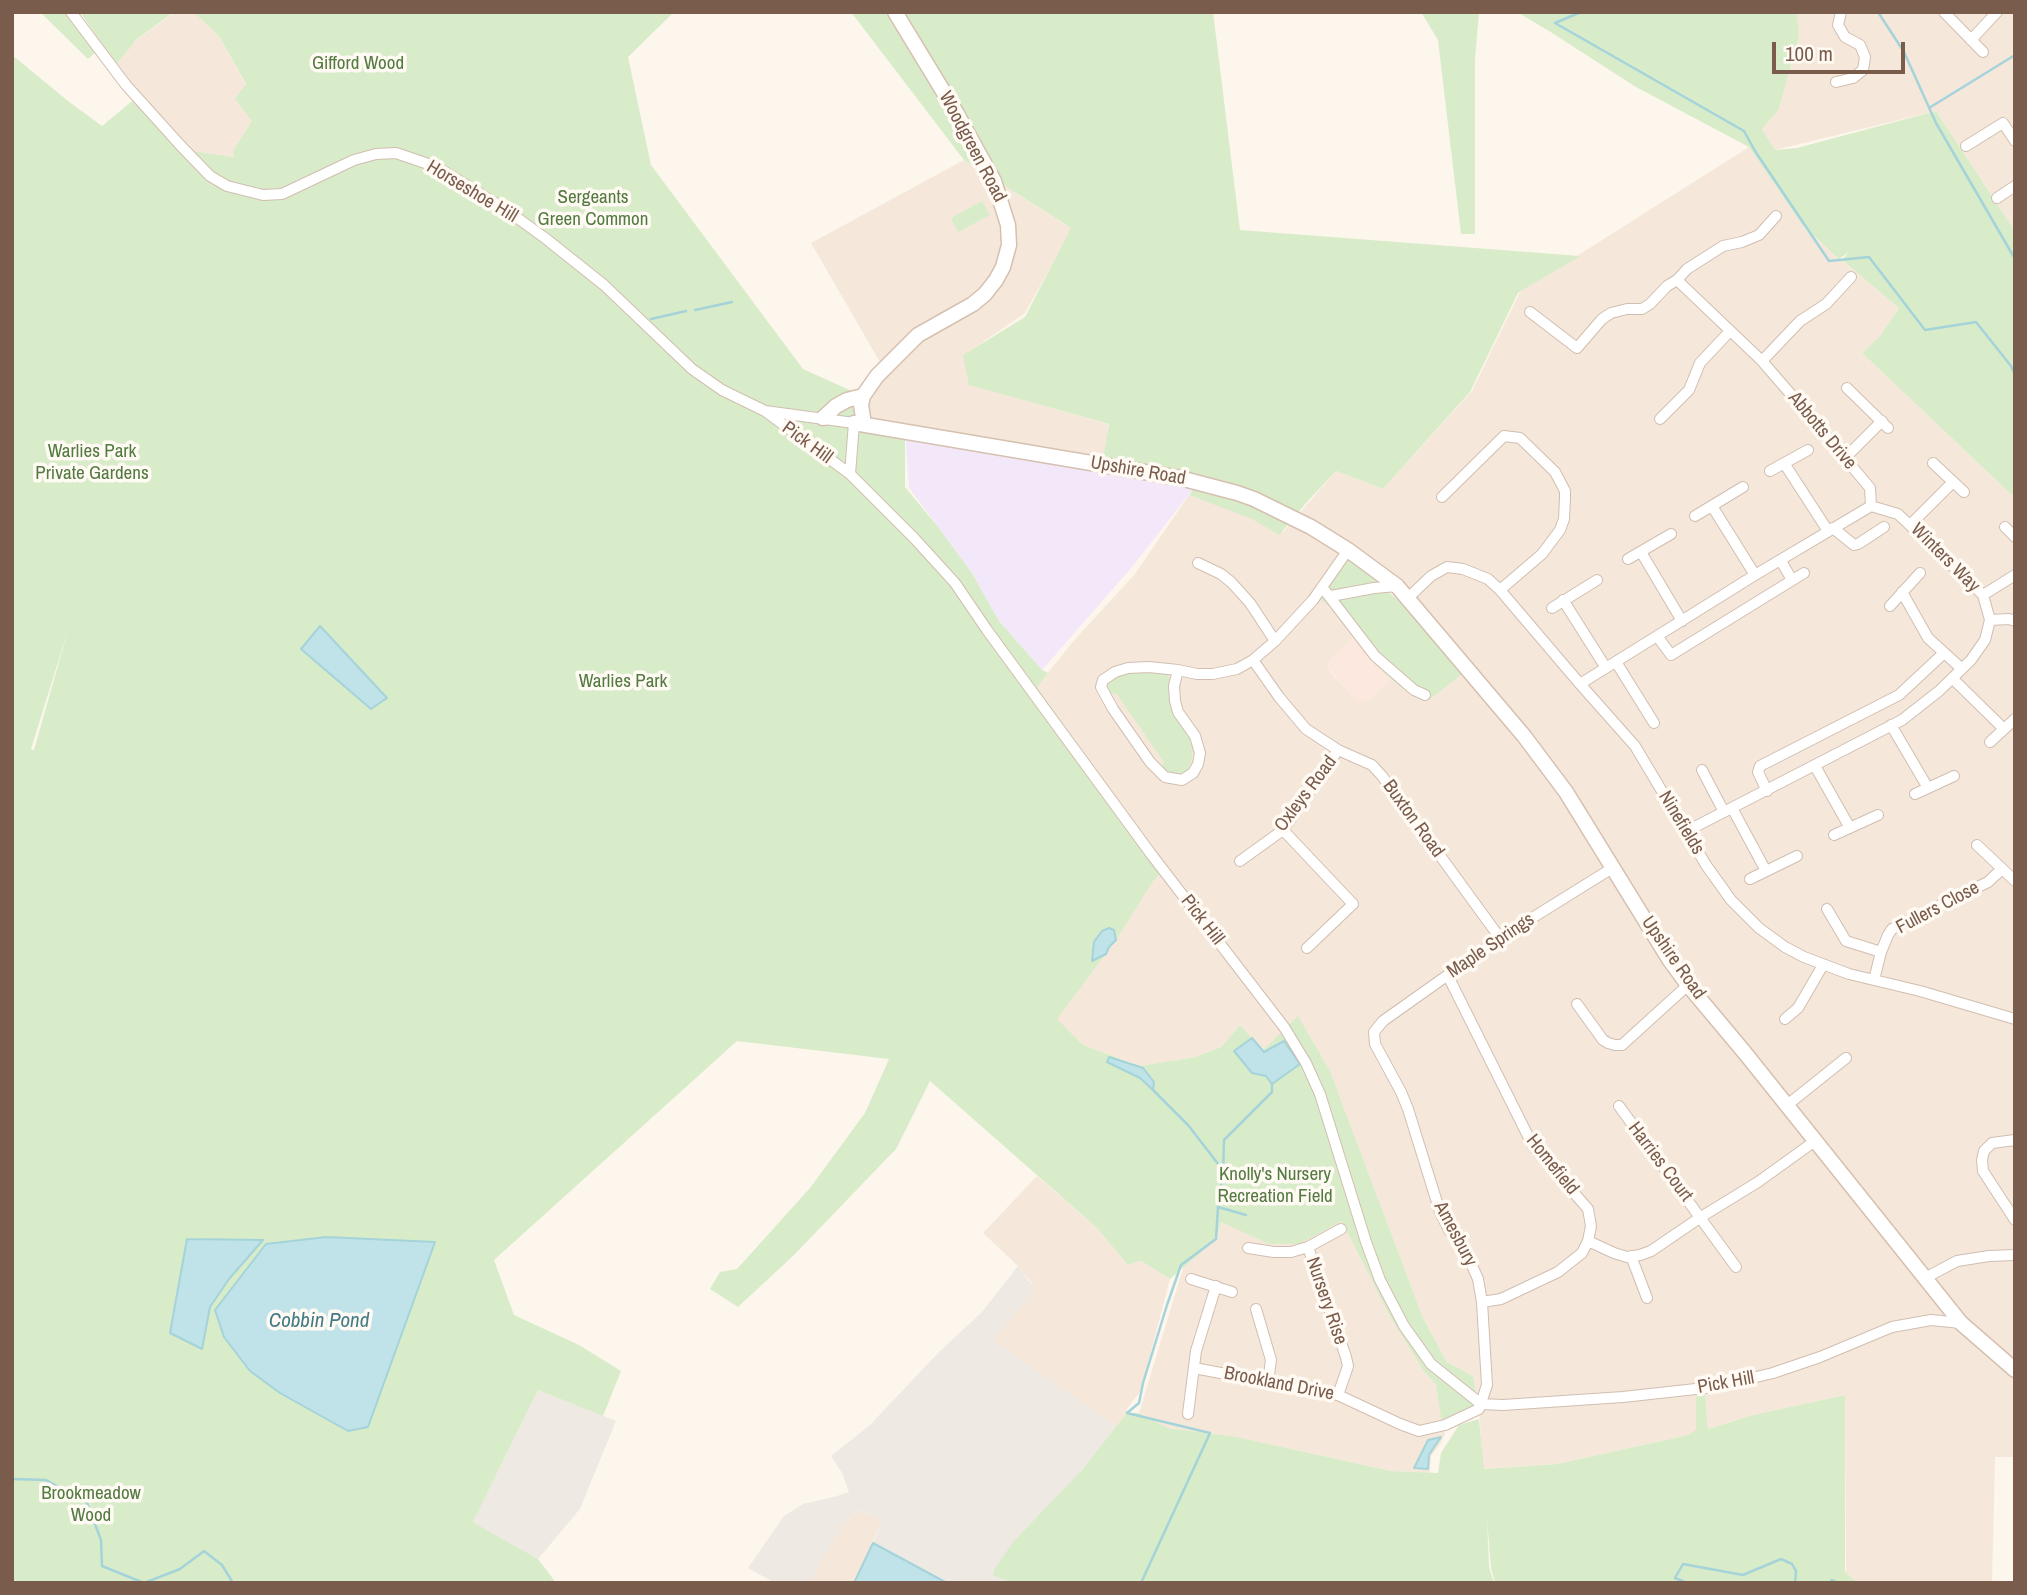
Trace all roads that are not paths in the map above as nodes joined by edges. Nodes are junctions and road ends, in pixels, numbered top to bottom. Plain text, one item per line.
1 (71, 12) edge
2 (895, 12) edge
3 (1841, 12) edge
4 (1944, 12) edge
5 (1997, 12) edge
6 (1971, 40) junction
7 (1983, 52) dead end
8 (1836, 82) dead end
9 (2015, 141) edge
10 (1966, 146) dead end
11 (2015, 186) edge
12 (1997, 198) dead end
13 (1776, 216) dead end
14 (1851, 277) dead end
15 (1677, 280) junction
16 (1530, 312) dead end
17 (1730, 331) junction
18 (1762, 361) junction
19 (1847, 388) dead end
20 (863, 396) junction
21 (765, 411) junction
22 (823, 418) junction
23 (1660, 419) dead end
24 (859, 424) junction
25 (1808, 450) dead end
26 (1845, 458) junction
27 (1784, 463) junction
28 (1933, 463) dead end
29 (1770, 471) dead end
30 (850, 474) junction
31 (1953, 482) junction
32 (1743, 487) dead end
33 (1965, 492) dead end
34 (1442, 497) dead end
35 (1712, 506) junction
36 (1871, 506) junction
37 (1695, 516) dead end
38 (1910, 524) junction
39 (1884, 527) dead end
40 (2005, 527) dead end
41 (1831, 529) junction
42 (1671, 534) dead end
43 (2015, 537) edge
44 (1348, 550) junction
45 (1641, 552) junction
46 (1628, 559) dead end
47 (1781, 561) junction
48 (1198, 563) dead end
49 (1804, 573) dead end
50 (1920, 573) dead end
51 (2015, 575) edge
52 (1755, 576) junction
53 (1597, 580) dead end
54 (1792, 580) junction
55 (1397, 586) junction
56 (1322, 587) junction
57 (1500, 590) junction
58 (1902, 592) junction
59 (1983, 595) junction
60 (1331, 596) junction
61 (1408, 598) junction
62 (1563, 600) junction
63 (1890, 606) dead end
64 (1552, 608) dead end
65 (1990, 620) junction
66 (1682, 621) junction
67 (2015, 621) edge
68 (1657, 636) junction
69 (1275, 641) junction
70 (1944, 653) junction
71 (1253, 660) junction
72 (1616, 662) junction
73 (1606, 668) junction
74 (1962, 669) junction
75 (1178, 670) junction
76 (1953, 679) junction
77 (1580, 684) junction
78 (1425, 695) dead end
79 (2015, 719) edge
80 (1654, 723) dead end
81 (1891, 725) junction
82 (2004, 729) junction
83 (1990, 742) dead end
84 (1338, 750) junction
85 (1815, 766) junction
86 (1702, 770) dead end
87 (1954, 776) dead end
88 (1928, 788) junction
89 (1767, 790) junction
90 (1915, 794) dead end
91 (1728, 810) junction
92 (1878, 815) dead end
93 (1850, 828) junction
94 (1283, 830) junction
95 (1685, 832) junction
96 (1835, 835) dead end
97 (1977, 845) dead end
98 (1797, 856) dead end
99 (1240, 861) dead end
100 (1614, 867) junction
101 (2002, 869) junction
102 (1766, 871) junction
103 (1750, 879) dead end
104 (2015, 881) edge
105 (1827, 909) dead end
106 (1500, 938) junction
107 (1307, 948) dead end
108 (1881, 952) junction
109 (1823, 965) junction
110 (1448, 976) junction
111 (1874, 980) junction
112 (1688, 985) junction
113 (1577, 1004) dead end
114 (1785, 1019) dead end
115 (2015, 1019) edge
116 (1374, 1032) joint
117 (1846, 1058) dead end
118 (1619, 1106) dead end
119 (1786, 1106) junction
120 (2015, 1140) edge
121 (1815, 1141) junction
122 (1701, 1217) junction
123 (2015, 1220) edge
124 (1341, 1229) dead end
125 (1588, 1241) junction
126 (1308, 1247) junction
127 (1248, 1248) dead end
128 (2015, 1255) edge
129 (1631, 1256) junction
130 (1736, 1267) dead end
131 (1925, 1278) junction
132 (1191, 1279) dead end
133 (1216, 1286) junction
134 (1232, 1292) dead end
135 (1647, 1298) dead end
136 (1482, 1302) junction
137 (1256, 1309) dead end
138 (1961, 1323) junction
139 (1194, 1368) junction
140 (2015, 1370) edge
141 (1268, 1382) junction
142 (1338, 1395) junction
143 (1480, 1407) junction
144 (1188, 1414) dead end

1 - 21 street, Horseshoe Hill
2 - 20 street, Woodgreen Road
3 - 8 street
4 - 6 street
5 - 6 street
6 - 7 street
9 - 10 street
11 - 12 street
13 - 15 street
14 - 18 street
15 - 16 street
15 - 17 street, Abbotts Drive
17 - 18 street, Abbotts Drive
17 - 23 street
18 - 26 street, Abbotts Drive
19 - 26 street
20 - 22 street, Woodgreen Road
20 - 24 street
21 - 22 street, Horseshoe Hill
21 - 30 street, Pick Hill
22 - 24 street, Horseshoe Hill
24 - 30 street, Pick Hill
24 - 44 street, Upshire Road
25 - 27 street
26 - 36 street, Abbotts Drive
27 - 29 street
27 - 41 street
28 - 31 street
30 - 143 street, Pick Hill
31 - 33 street
31 - 38 street
32 - 35 street
34 - 57 street
35 - 37 street
35 - 52 street
36 - 38 street, Winters Way
36 - 41 street
38 - 59 street, Winters Way
39 - 41 street, Winters Way
40 - 43 street
41 - 47 street
42 - 45 street
44 - 55 street, Upshire Road
44 - 56 street
45 - 46 street
45 - 66 street
47 - 52 street
47 - 54 street
48 - 69 street
49 - 54 street
50 - 58 street, Winters Way
51 - 59 street
52 - 66 street
53 - 62 street
54 - 68 street
55 - 60 street
55 - 61 street, Upshire Road
56 - 60 street
56 - 69 street
57 - 61 street, Ninefields
57 - 77 street, Ninefields
58 - 63 street, Winters Way
58 - 70 street
59 - 65 street, Winters Way
60 - 78 street
61 - 100 street, Upshire Road
62 - 64 street
62 - 73 street
65 - 67 street
65 - 74 street
66 - 68 street
68 - 72 street
69 - 71 street
70 - 74 street
70 - 89 street
71 - 75 street
71 - 84 street, Buxton Road
72 - 73 street
72 - 80 street
73 - 77 street
74 - 76 street
75 - 75 street
76 - 81 street
76 - 82 street
77 - 95 street, Ninefields
79 - 82 street
81 - 85 street
81 - 88 street
82 - 83 street
84 - 94 street, Oxleys Road
84 - 106 street, Buxton Road
85 - 89 street
85 - 93 street
86 - 91 street
87 - 88 street
88 - 90 street
89 - 91 street
91 - 95 street
91 - 102 street
92 - 93 street
93 - 96 street
94 - 99 street, Oxleys Road
94 - 107 street
95 - 109 street, Ninefields
97 - 101 street, Fullers Close
98 - 102 street
100 - 106 street, Maple Springs
100 - 112 street, Upshire Road
101 - 104 street, Fullers Close
101 - 108 street, Fullers Close
102 - 103 street
105 - 108 street, Fullers Close
106 - 110 street, Maple Springs
108 - 111 street, Fullers Close
109 - 111 street, Ninefields
109 - 114 street
110 - 116 street, Maple Springs
110 - 125 street, Homefield
111 - 115 street, Ninefields
112 - 113 street
112 - 119 street, Upshire Road
116 - 136 street, Amesbury
117 - 119 street
118 - 122 street, Harries Court
119 - 121 street, Upshire Road
120 - 123 street
121 - 122 street, Harries Court
121 - 131 street, Upshire Road
122 - 129 street, Harries Court
122 - 130 street, Harries Court
124 - 126 street, Nursery Rise
125 - 129 street
125 - 136 street
126 - 127 street, Nursery Rise
126 - 142 street, Nursery Rise
128 - 131 street
129 - 135 street
131 - 138 street, Upshire Road
132 - 133 street
133 - 134 street
133 - 139 street
136 - 143 street, Amesbury
137 - 141 street
138 - 140 street, Upshire Road
138 - 143 street, Pick Hill
139 - 141 street, Brookland Drive
139 - 144 street
141 - 142 street, Brookland Drive
142 - 143 street, Brookland Drive

